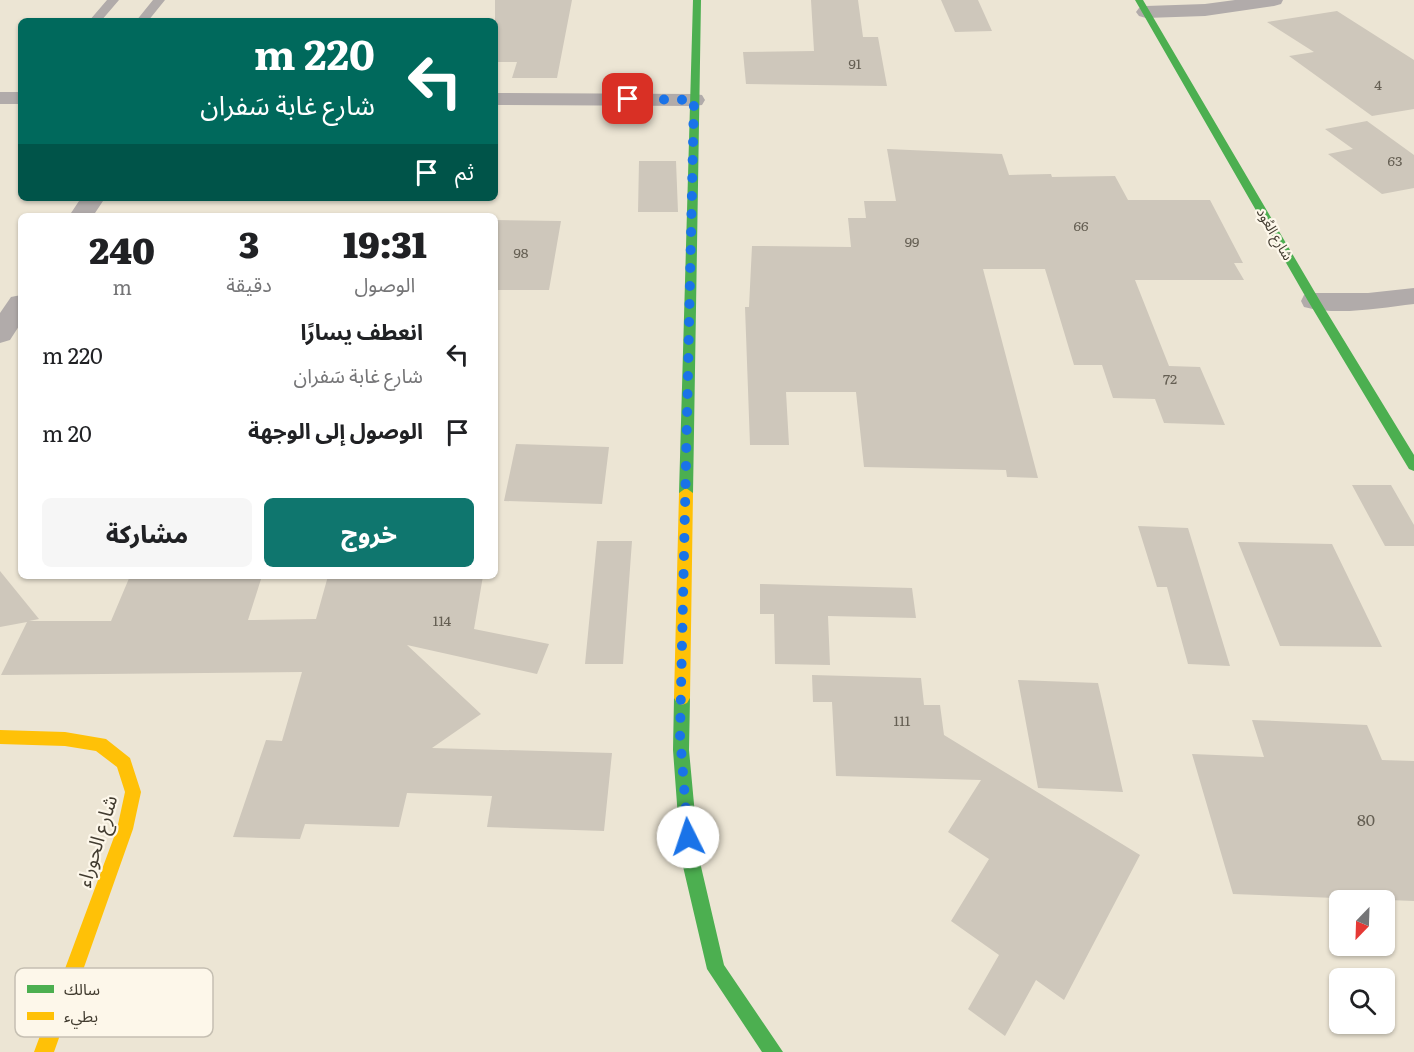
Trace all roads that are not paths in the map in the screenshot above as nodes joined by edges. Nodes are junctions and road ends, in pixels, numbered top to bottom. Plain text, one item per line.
1 (112, 0) edge
2 (159, 0) edge
3 (697, 0) edge
4 (1274, 0) edge
5 (1142, 6) edge
6 (97, 18) edge
7 (144, 18) edge
8 (0, 98) edge
9 (18, 98) edge
10 (498, 99) edge
11 (694, 100) junction
12 (1414, 296) edge
13 (1314, 301) junction
14 (18, 307) edge
15 (0, 334) edge
16 (1414, 466) edge
17 (0, 737) edge
18 (75, 968) edge
19 (49, 1037) edge
20 (44, 1052) edge
21 (773, 1052) edge

1 - 6 lane
2 - 7 lane
3 - 11 street
4 - 5 street
5 - 13 street, شارع العُود
8 - 9 street
10 - 11 street
11 - 21 street
12 - 13 street
13 - 16 street, شارع العُود
14 - 15 street
17 - 18 street, شارع الحوراء
19 - 20 street, شارع الحوراء

